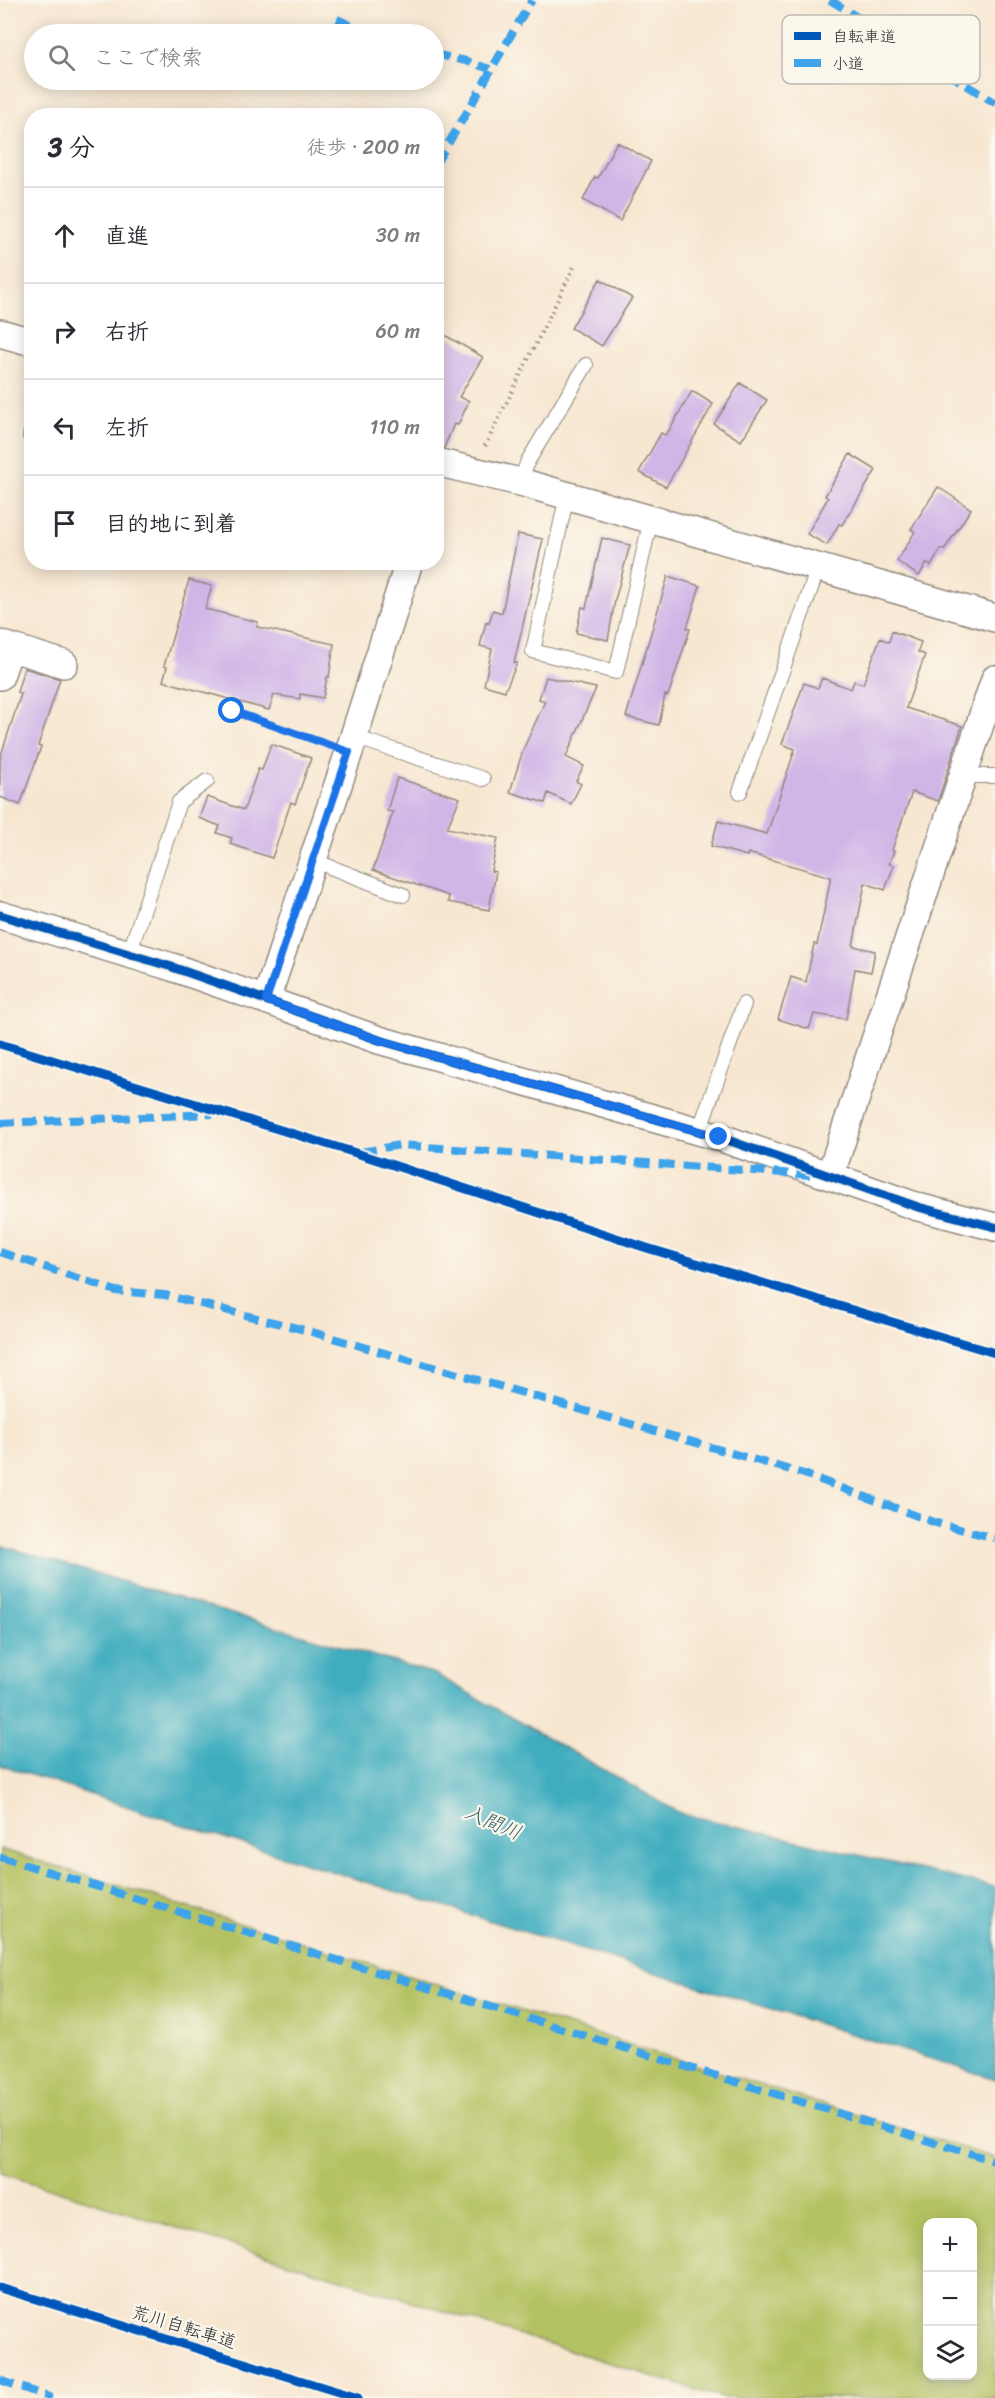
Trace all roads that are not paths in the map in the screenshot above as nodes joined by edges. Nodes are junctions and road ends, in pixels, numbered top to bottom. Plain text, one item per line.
1 (0, 333) edge
2 (24, 340) edge
3 (586, 365) dead end
4 (444, 467) edge
5 (519, 482) junction
6 (567, 495) junction
7 (651, 519) junction
8 (818, 568) junction
9 (406, 570) edge
10 (995, 618) edge
11 (5, 645) edge
12 (64, 664) dead end
13 (0, 676) edge
14 (995, 679) edge
15 (351, 744) junction
16 (963, 776) junction
17 (995, 776) edge
18 (483, 779) dead end
19 (207, 781) dead end
20 (740, 792) dead end
21 (312, 860) junction
22 (403, 895) dead end
23 (0, 915) edge
24 (129, 954) junction
25 (266, 1000) junction
26 (744, 1004) dead end
27 (699, 1131) junction
28 (830, 1176) junction
29 (995, 1227) edge

1 - 2 street
3 - 5 lane
4 - 5 street
5 - 6 street
6 - 7 street
6 - 7 lane
7 - 8 street
8 - 10 street
8 - 20 lane
9 - 15 street
11 - 12 street
11 - 13 street
14 - 16 street
15 - 18 lane
15 - 21 street
16 - 17 lane
16 - 28 street
19 - 24 lane
21 - 22 lane
21 - 25 street
23 - 24 street
24 - 25 street
25 - 27 street
26 - 27 lane
27 - 28 street
28 - 29 street

